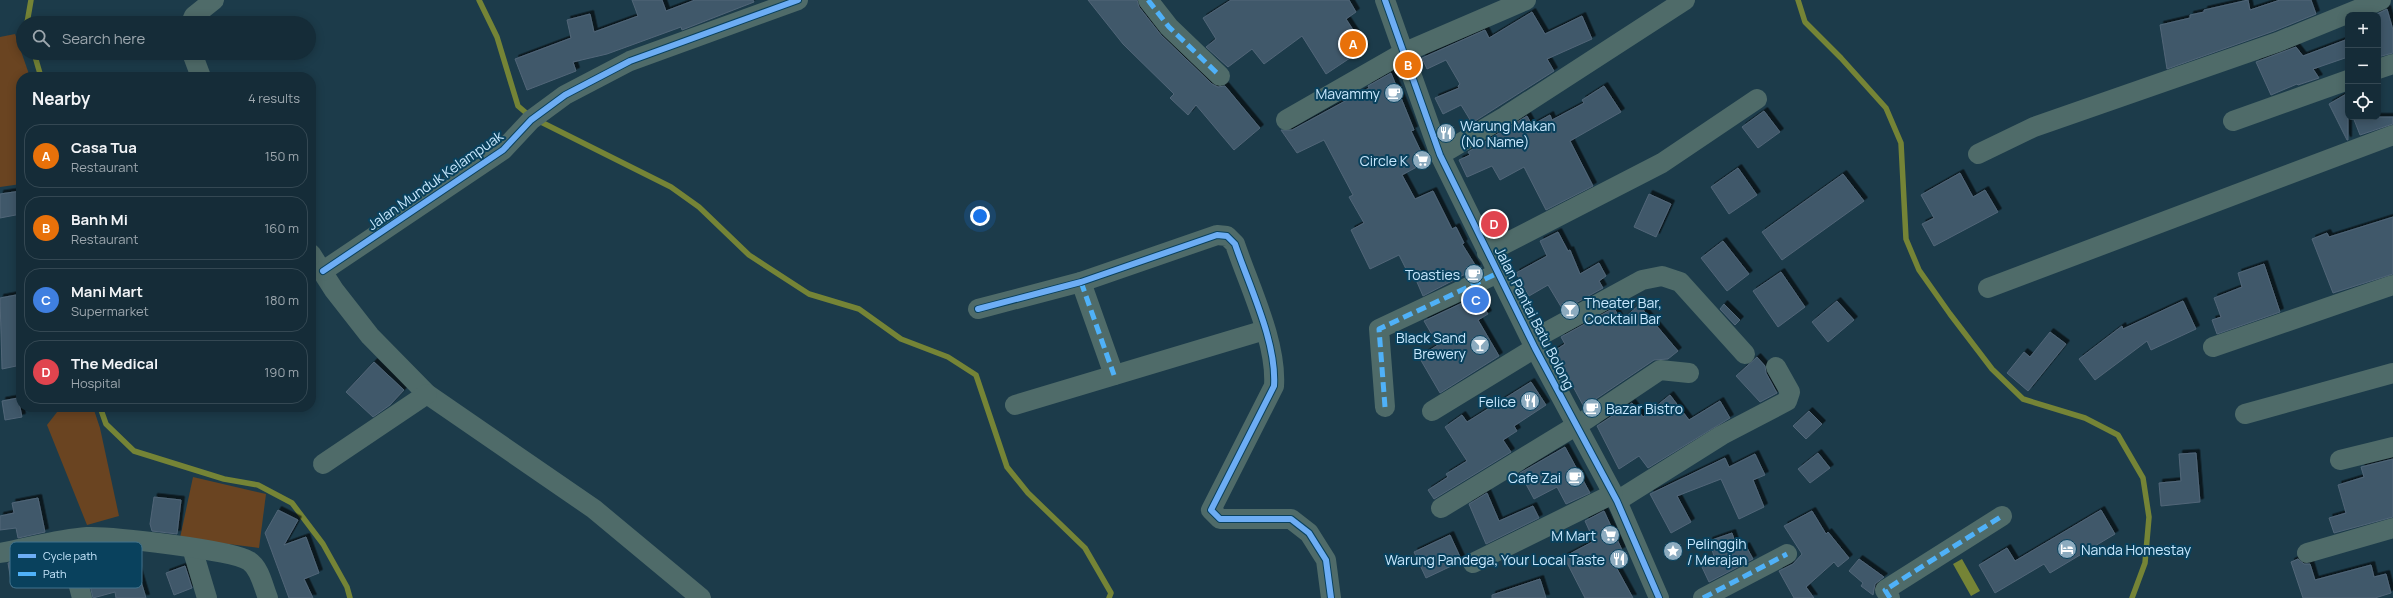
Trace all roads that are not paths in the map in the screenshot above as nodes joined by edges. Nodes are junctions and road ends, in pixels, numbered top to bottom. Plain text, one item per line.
1 (214, 0) edge
2 (798, 0) edge
3 (1148, 0) edge
4 (1385, 0) edge
5 (1526, 0) edge
6 (1685, 0) edge
7 (2380, 0) edge
8 (194, 16) edge
9 (1403, 53) junction
10 (195, 60) edge
11 (2393, 64) edge
12 (2381, 68) edge
13 (199, 72) edge
14 (1220, 76) dead end
15 (2345, 81) edge
16 (1757, 99) dead end
17 (1286, 120) dead end
18 (2233, 121) dead end
19 (2393, 135) edge
20 (1978, 154) dead end
21 (1440, 155) junction
22 (1487, 252) junction
23 (316, 261) edge
24 (323, 271) junction
25 (1498, 273) junction
26 (1081, 282) junction
27 (2393, 285) edge
28 (1988, 288) dead end
29 (978, 309) dead end
30 (1265, 330) junction
31 (1534, 344) junction
32 (2213, 347) dead end
33 (1745, 354) dead end
34 (1776, 367) dead end
35 (1689, 373) dead end
36 (2393, 373) edge
37 (1114, 375) junction
38 (427, 394) junction
39 (1015, 405) dead end
40 (1385, 407) dead end
41 (1432, 411) dead end
42 (2245, 414) dead end
43 (1578, 424) junction
44 (2393, 447) edge
45 (2340, 460) dead end
46 (323, 464) dead end
47 (1615, 498) junction
48 (1441, 508) dead end
49 (2002, 516) dead end
50 (2393, 528) edge
51 (66, 540) joint
52 (56, 542) edge
53 (139, 542) edge
54 (142, 542) edge
55 (192, 548) junction
56 (10, 551) edge
57 (0, 553) edge
58 (2307, 553) dead end
59 (1787, 554) dead end
60 (1473, 563) dead end
61 (79, 588) edge
62 (82, 598) edge
63 (207, 598) edge
64 (268, 598) edge
65 (701, 598) edge
66 (1331, 598) edge
67 (1659, 598) edge
68 (1703, 598) edge
69 (1890, 598) edge

1 - 8 street
2 - 24 street, Jalan Munduk Kelampuak
3 - 14 street
4 - 9 street, Jalan Pantai Batu Bolong
5 - 9 street
6 - 21 street
7 - 20 street
9 - 17 street
9 - 21 street, Jalan Pantai Batu Bolong
10 - 13 street
11 - 12 street
15 - 18 street
16 - 22 street
19 - 28 street
21 - 22 street, Jalan Pantai Batu Bolong
22 - 25 street, Jalan Pantai Batu Bolong
23 - 24 street
24 - 38 street
25 - 31 street, Jalan Pantai Batu Bolong
25 - 40 street
26 - 29 street
26 - 30 street
26 - 37 street
27 - 32 street
30 - 37 street
30 - 66 street
31 - 33 street
31 - 41 street
31 - 43 street, Jalan Pantai Batu Bolong
34 - 47 street
35 - 43 street
36 - 42 street
37 - 39 street
38 - 46 street
38 - 65 street
43 - 47 street, Jalan Pantai Batu Bolong
43 - 48 street
44 - 45 street
47 - 60 street
47 - 67 street, Jalan Pantai Batu Bolong
49 - 69 street
50 - 58 street
51 - 52 street
51 - 53 street
54 - 55 street
55 - 63 street
55 - 64 street
56 - 57 street
59 - 68 street
61 - 62 street

